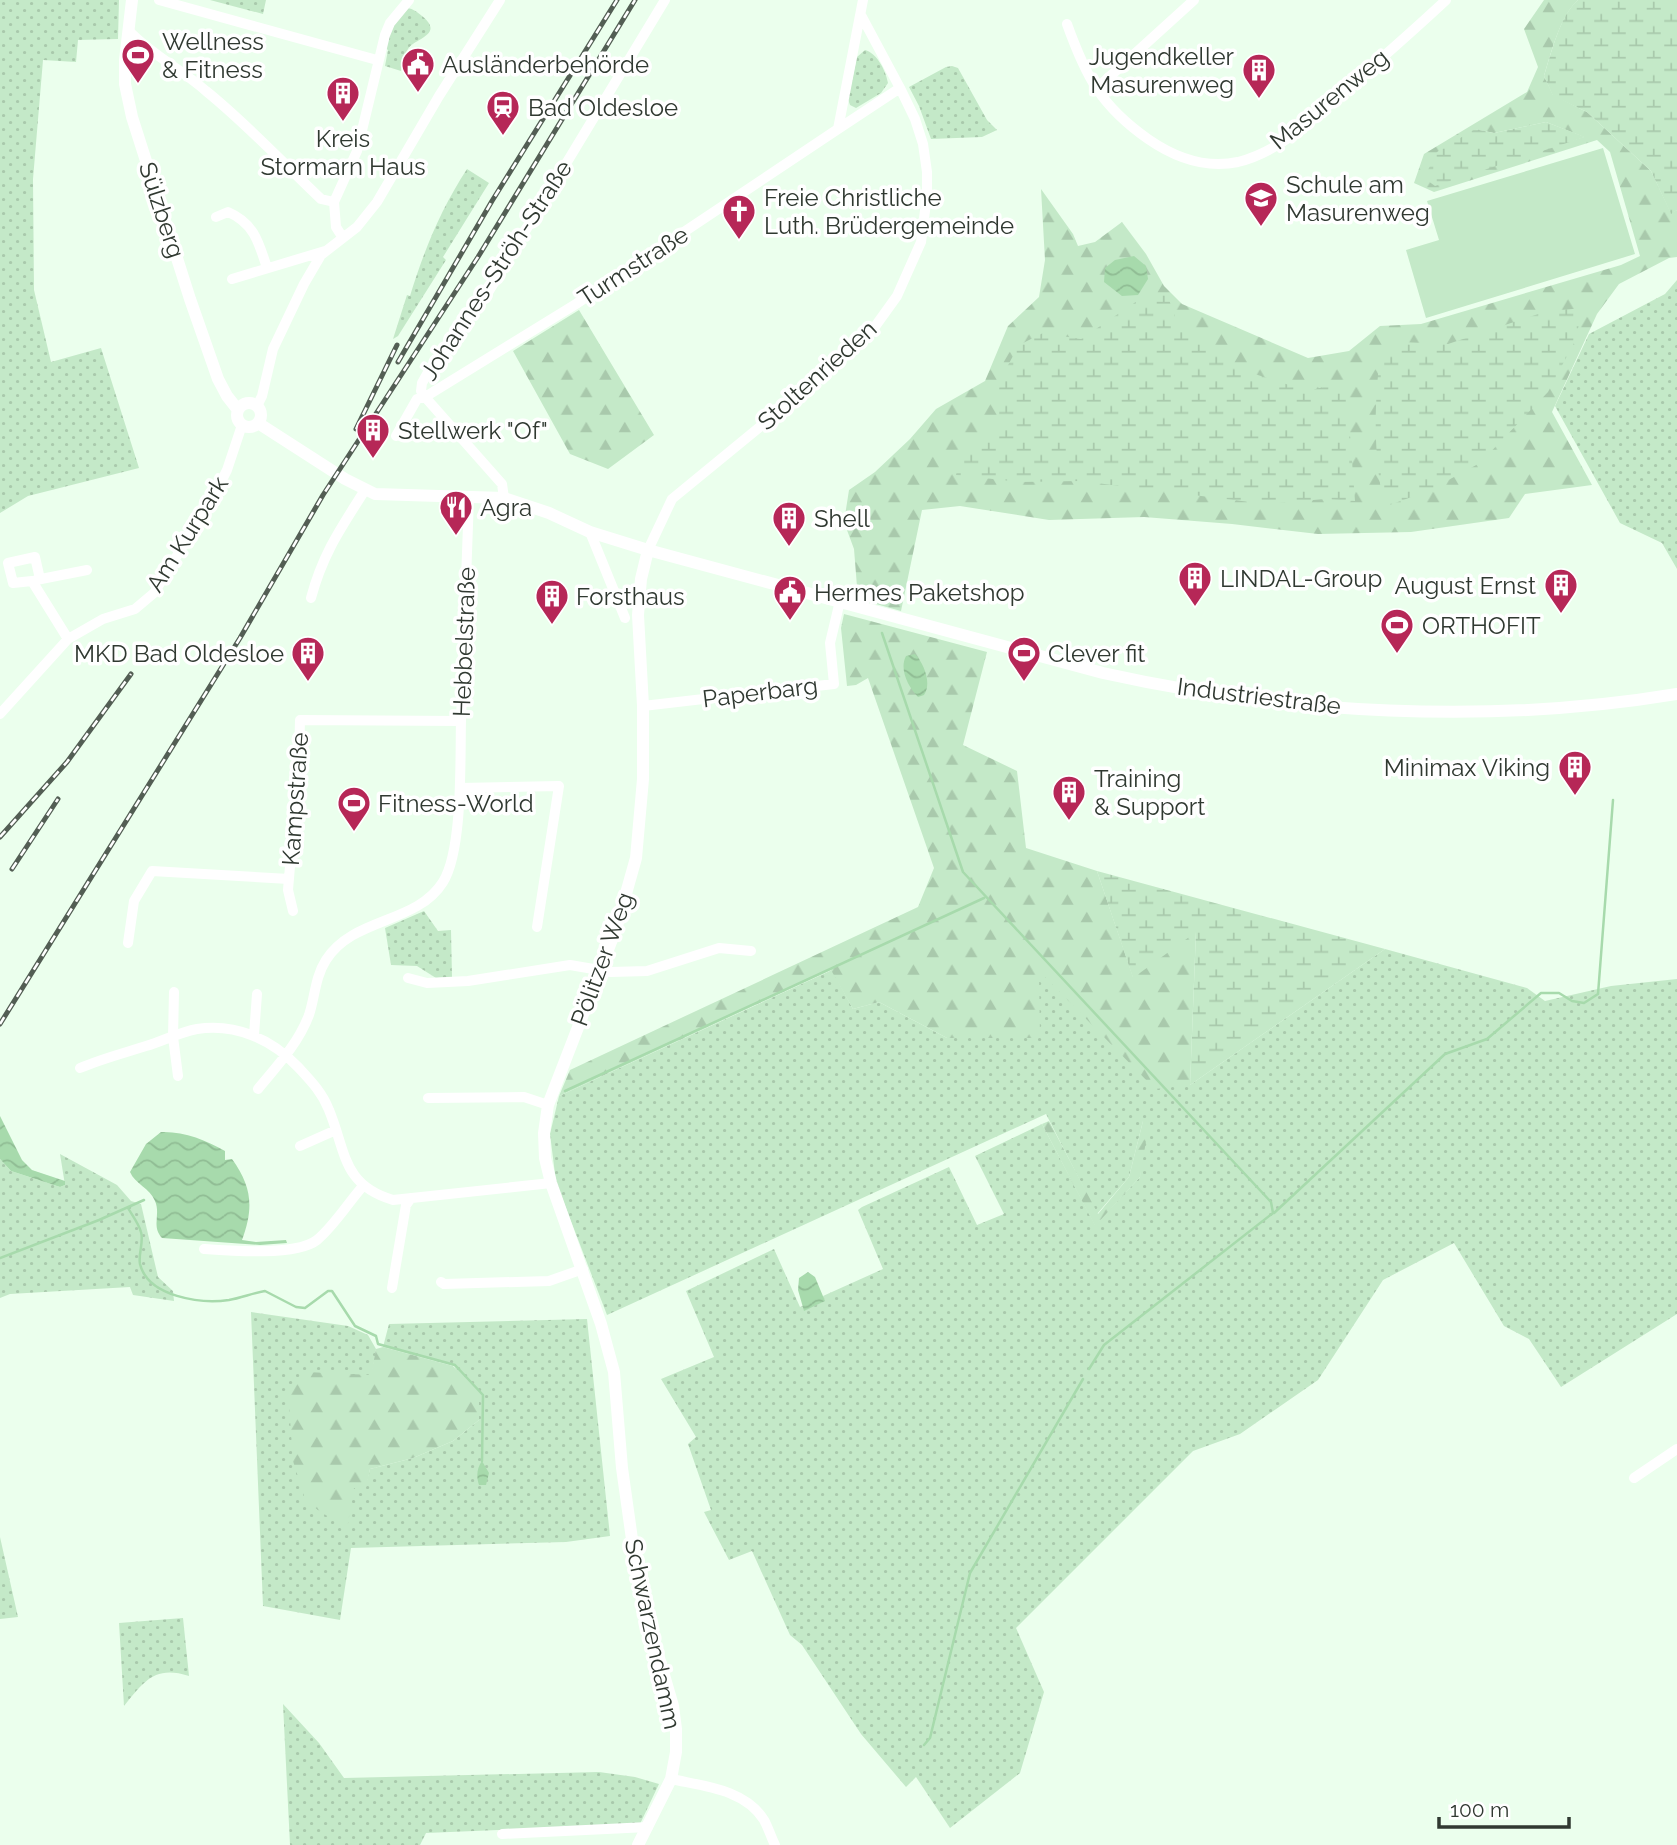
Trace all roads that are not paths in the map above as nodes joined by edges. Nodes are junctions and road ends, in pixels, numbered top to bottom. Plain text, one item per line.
1 (132, 0) edge
2 (159, 0) edge
3 (409, 0) edge
4 (500, 0) edge
5 (863, 0) edge
6 (1194, 0) edge
7 (1446, 0) edge
8 (664, 1) edge
9 (861, 15) junction
10 (1067, 24) dead end
11 (129, 31) junction
12 (377, 60) junction
13 (900, 88) junction
14 (1096, 89) junction
15 (838, 129) junction
16 (334, 202) junction
17 (216, 217) dead end
18 (343, 238) junction
19 (326, 250) junction
20 (267, 268) junction
21 (232, 279) dead end
22 (425, 397) junction
23 (257, 406) junction
24 (238, 410) junction
25 (258, 423) junction
26 (242, 425) junction
27 (396, 436) dead end
28 (365, 490) junction
29 (469, 497) junction
30 (504, 498) junction
31 (590, 532) junction
32 (648, 550) junction
33 (87, 570) dead end
34 (311, 598) dead end
35 (840, 600) junction
36 (625, 618) dead end
37 (68, 639) junction
38 (1677, 694) edge
39 (643, 706) junction
40 (0, 713) edge
41 (461, 721) junction
42 (460, 788) junction
43 (289, 879) junction
44 (293, 911) dead end
45 (537, 927) dead end
46 (128, 943) dead end
47 (751, 951) dead end
48 (600, 969) junction
49 (408, 978) dead end
50 (174, 992) dead end
51 (257, 994) dead end
52 (254, 1035) junction
53 (173, 1037) junction
54 (286, 1054) junction
55 (80, 1068) dead end
56 (178, 1076) dead end
57 (258, 1089) dead end
58 (428, 1098) dead end
59 (548, 1105) junction
60 (336, 1130) junction
61 (300, 1146) dead end
62 (551, 1182) junction
63 (363, 1186) junction
64 (411, 1198) junction
65 (204, 1249) dead end
66 (583, 1269) junction
67 (441, 1282) dead end
68 (392, 1288) dead end
69 (618, 1416) joint
70 (1677, 1449) edge
71 (1634, 1478) dead end
72 (671, 1779) junction
73 (648, 1827) junction
74 (502, 1834) dead end
75 (638, 1845) edge
76 (775, 1845) edge

1 - 11 main road, Sülzberg
2 - 12 street
3 - 12 street
4 - 18 street
5 - 9 street
6 - 14 street
7 - 14 street, Masurenweg
8 - 22 street, Johannes-Ströh-Straße
9 - 13 street, Stoltenrieden
9 - 15 street
10 - 14 street, Masurenweg
11 - 16 street
11 - 24 main road, Sülzberg
12 - 16 street
13 - 15 street, Turmstraße
13 - 32 street, Stoltenrieden
15 - 22 street, Turmstraße
16 - 18 street
17 - 20 street
18 - 19 street
19 - 20 street
19 - 23 street
20 - 21 street
22 - 27 street, Turmstraße
22 - 30 street
23 - 24 main road
23 - 25 main road
24 - 26 main road, Sülzberg
25 - 26 main road
25 - 28 main road
26 - 37 street, Am Kurpark
28 - 29 main road
28 - 34 street
29 - 30 main road
29 - 41 street, Hebbelstraße
30 - 31 main road
31 - 32 main road
31 - 36 street
32 - 35 main road, Industriestraße
32 - 39 main road, Pölitzer Weg
33 - 37 street
35 - 38 main road, Industriestraße
35 - 39 street, Paperbarg
37 - 40 street, Am Kurpark
39 - 48 main road, Pölitzer Weg
41 - 42 street, Hebbelstraße
41 - 43 street, Kampstraße
42 - 45 street
42 - 54 street, Hebbelstraße
43 - 44 street, Kampstraße
43 - 46 street
47 - 48 street
48 - 49 street
48 - 59 main road, Pölitzer Weg
50 - 53 street
51 - 52 street
52 - 53 street
52 - 54 street
53 - 55 street
53 - 56 street
54 - 57 street, Hebbelstraße
54 - 60 street
58 - 59 street
59 - 62 main road, Pölitzer Weg
60 - 61 street
60 - 63 street
62 - 64 street
62 - 66 main road, Pölitzer Weg
63 - 64 street
63 - 65 street
64 - 68 street
66 - 67 street
66 - 69 main road, Pölitzer Weg
69 - 72 main road, Schwarzendamm
70 - 71 street
72 - 73 main road, Schwarzendamm
72 - 76 street
73 - 74 street
73 - 75 main road, Schwarzendamm

